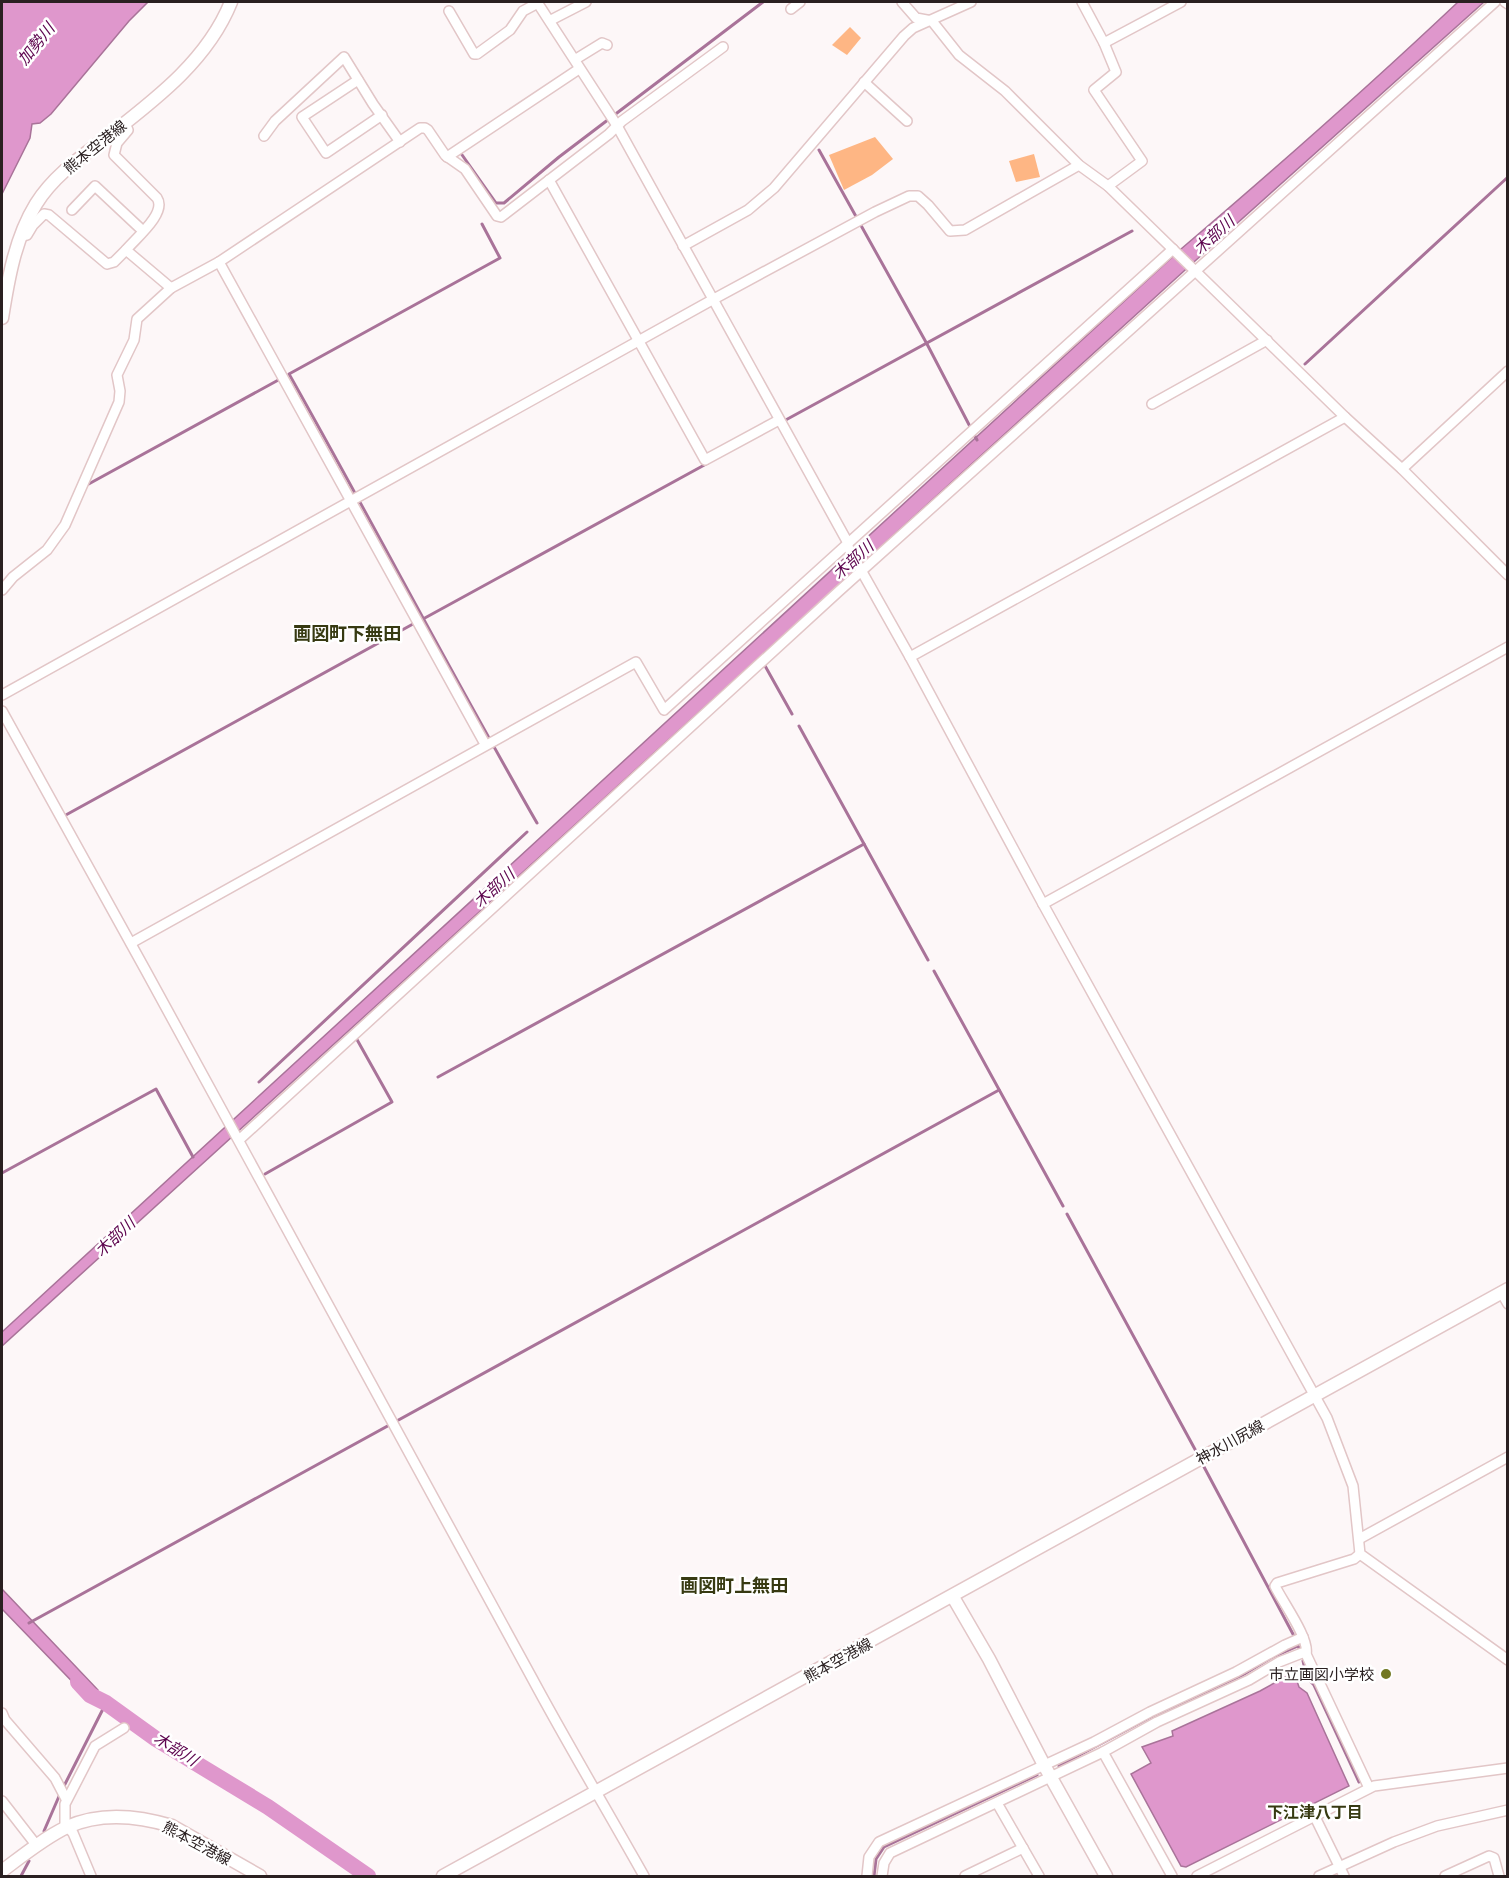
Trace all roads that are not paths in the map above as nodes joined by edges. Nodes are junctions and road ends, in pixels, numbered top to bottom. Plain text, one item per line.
1 (231, 2) edge
2 (538, 2) edge
3 (586, 2) edge
4 (800, 2) edge
5 (903, 2) edge
6 (971, 2) edge
7 (1082, 2) edge
8 (1181, 2) edge
9 (1495, 2) edge
10 (791, 9) dead end
11 (449, 11) dead end
12 (551, 21) junction
13 (932, 21) junction
14 (1104, 43) junction
15 (607, 45) dead end
16 (723, 47) dead end
17 (578, 64) junction
18 (358, 80) junction
19 (864, 82) junction
20 (382, 115) junction
21 (907, 121) dead end
22 (125, 123) junction
23 (616, 125) junction
24 (264, 136) dead end
25 (400, 142) junction
26 (447, 157) junction
27 (1079, 165) junction
28 (549, 180) junction
29 (1108, 186) junction
30 (72, 210) dead end
31 (143, 231) junction
32 (21, 236) junction
33 (683, 246) junction
34 (1173, 249) junction
35 (126, 250) junction
36 (219, 262) junction
37 (1196, 270) junction
38 (171, 288) junction
39 (712, 300) junction
40 (2, 318) edge
41 (1267, 340) junction
42 (638, 341) junction
43 (1508, 371) edge
44 (1152, 404) dead end
45 (1345, 417) junction
46 (779, 420) junction
47 (1402, 469) junction
48 (351, 499) junction
49 (848, 545) junction
50 (862, 571) junction
51 (1508, 575) edge
52 (2, 590) edge
53 (1508, 647) edge
54 (910, 657) junction
55 (2, 695) edge
56 (2, 711) edge
57 (485, 744) junction
58 (1043, 904) junction
59 (131, 943) junction
60 (237, 1138) junction
61 (1505, 1295) edge
62 (1314, 1396) junction
63 (1508, 1457) edge
64 (1359, 1539) junction
65 (1360, 1554) junction
66 (953, 1597) junction
67 (1303, 1638) junction
68 (1306, 1654) junction
69 (1508, 1660) edge
70 (2, 1713) edge
71 (124, 1728) dead end
72 (1103, 1752) junction
73 (1044, 1765) junction
74 (1508, 1768) edge
75 (1050, 1777) junction
76 (1369, 1788) junction
77 (598, 1792) junction
78 (65, 1798) junction
79 (2, 1801) edge
80 (997, 1803) junction
81 (1508, 1810) edge
82 (1315, 1817) junction
83 (67, 1827) junction
84 (36, 1846) junction
85 (1023, 1848) junction
86 (1339, 1866) junction
87 (2, 1871) edge
88 (91, 1876) edge
89 (260, 1876) edge
90 (443, 1876) edge
91 (644, 1876) edge
92 (867, 1876) edge
93 (882, 1876) edge
94 (965, 1876) edge
95 (1039, 1876) edge
96 (1107, 1876) edge
97 (1172, 1876) edge
98 (1197, 1876) edge
99 (1319, 1876) edge
100 (1344, 1876) edge
101 (1445, 1876) edge
102 (1499, 1876) edge

1 - 22 main road, 熊本空港線
2 - 11 street
2 - 12 street
3 - 12 street
4 - 10 street
5 - 13 street
6 - 13 street
7 - 14 street
8 - 14 street
9 - 37 street
12 - 17 street
13 - 19 street
13 - 27 street
14 - 29 street
15 - 17 street
16 - 23 street
17 - 23 street
17 - 26 street
18 - 20 street
18 - 20 street
18 - 24 street
19 - 21 street
19 - 33 street
20 - 25 street
22 - 31 street
22 - 32 main road, 熊本空港線
23 - 28 street
23 - 33 street
25 - 26 street
25 - 36 street
26 - 28 street
27 - 29 street
27 - 39 street
28 - 42 street
29 - 34 street
30 - 31 street
31 - 35 street
32 - 35 street
32 - 40 main road, 熊本空港線
33 - 39 street
34 - 37 street
34 - 49 street
35 - 38 street
36 - 38 street
36 - 48 street
37 - 41 street
37 - 50 street
38 - 52 street
39 - 42 street
39 - 46 street
41 - 44 street
41 - 45 street
42 - 46 street
42 - 48 street
43 - 47 street
45 - 47 street
45 - 54 street
46 - 49 street
47 - 51 street
48 - 55 street
48 - 57 street
49 - 50 street
49 - 57 street
50 - 54 street
50 - 60 street
53 - 58 street
54 - 58 street
56 - 59 street
57 - 59 street
58 - 62 street
59 - 60 street
60 - 77 street
61 - 62 main road, 神水川尻線
62 - 64 street
62 - 66 main road, 神水川尻線
63 - 64 street
64 - 65 street
65 - 67 street
65 - 69 street
66 - 73 main road
66 - 77 main road, 熊本空港線
67 - 68 street
67 - 73 street
68 - 72 street
68 - 76 street
70 - 78 street
71 - 78 street
72 - 75 street
72 - 97 street
73 - 75 main road
73 - 92 street
74 - 76 street
75 - 80 street
75 - 96 main road
76 - 82 street
77 - 90 main road, 熊本空港線
77 - 91 street
78 - 83 street
79 - 84 street
80 - 85 street
80 - 93 street
81 - 86 street
82 - 86 street
82 - 98 street
83 - 84 main road, 熊本空港線
83 - 88 street
83 - 89 main road, 熊本空港線
84 - 87 main road, 熊本空港線
85 - 94 street
85 - 95 street
86 - 99 street
86 - 100 street
101 - 102 street

